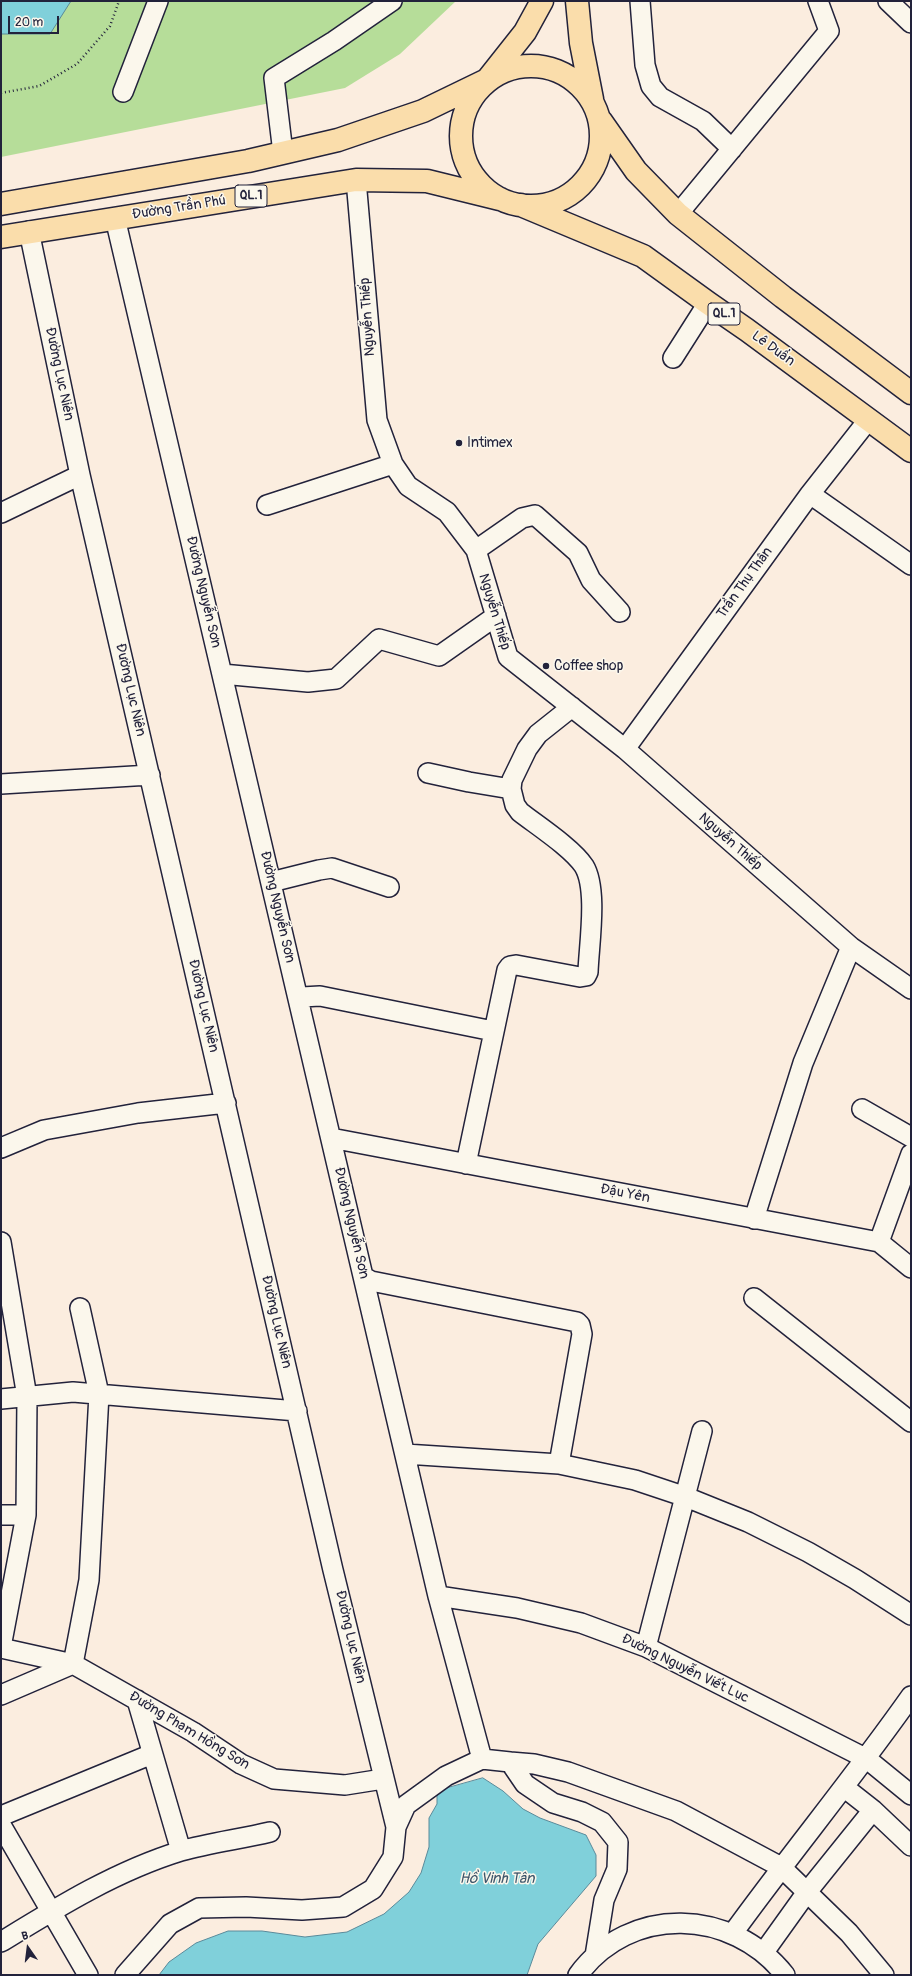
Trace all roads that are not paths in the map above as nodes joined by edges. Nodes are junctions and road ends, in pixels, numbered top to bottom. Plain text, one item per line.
1 (158, 1) edge
2 (392, 1) edge
3 (542, 1) edge
4 (577, 1) edge
5 (640, 1) edge
6 (818, 1) edge
7 (888, 1) edge
8 (911, 23) edge
9 (487, 80) junction
10 (123, 92) dead end
11 (593, 100) junction
12 (601, 121) junction
13 (732, 149) junction
14 (283, 153) junction
15 (356, 180) junction
16 (500, 199) junction
17 (23, 200) junction
18 (1, 204) edge
19 (521, 205) junction
20 (678, 214) junction
21 (115, 218) junction
22 (28, 232) junction
23 (1, 237) edge
24 (708, 304) junction
25 (672, 358) dead end
26 (911, 393) edge
27 (869, 419) junction
28 (911, 451) edge
29 (393, 464) junction
30 (80, 475) junction
31 (810, 494) junction
32 (267, 505) dead end
33 (1, 513) edge
34 (476, 550) junction
35 (911, 565) edge
36 (620, 612) dead end
37 (496, 616) junction
38 (222, 674) junction
39 (572, 707) junction
40 (625, 749) junction
41 (428, 773) dead end
42 (150, 775) junction
43 (1, 784) edge
44 (511, 789) junction
45 (271, 882) junction
46 (389, 887) dead end
47 (851, 948) junction
48 (911, 989) edge
49 (299, 1002) junction
50 (493, 1031) junction
51 (226, 1104) junction
52 (862, 1109) dead end
53 (911, 1136) edge
54 (331, 1138) junction
55 (1, 1148) edge
56 (911, 1154) edge
57 (466, 1164) junction
58 (754, 1219) junction
59 (879, 1242) junction
60 (2, 1254) edge
61 (911, 1268) edge
62 (364, 1277) junction
63 (754, 1298) dead end
64 (80, 1308) dead end
65 (99, 1394) junction
66 (27, 1397) junction
67 (1, 1400) edge
68 (296, 1411) junction
69 (911, 1422) edge
70 (702, 1431) dead end
71 (405, 1454) junction
72 (559, 1464) junction
73 (686, 1497) junction
74 (1, 1515) edge
75 (26, 1515) junction
76 (438, 1596) junction
77 (911, 1615) edge
78 (646, 1647) junction
79 (1, 1648) edge
80 (73, 1664) junction
81 (1, 1695) edge
82 (911, 1696) edge
83 (137, 1700) junction
84 (152, 1754) junction
85 (482, 1758) junction
86 (866, 1760) junction
87 (510, 1762) junction
88 (383, 1779) junction
89 (844, 1788) junction
90 (911, 1795) edge
91 (873, 1810) junction
92 (1, 1816) edge
93 (1, 1825) edge
94 (396, 1827) junction
95 (270, 1832) dead end
96 (911, 1846) edge
97 (181, 1851) junction
98 (781, 1867) junction
99 (807, 1892) junction
100 (50, 1911) junction
101 (733, 1933) junction
102 (1, 1942) edge
103 (764, 1952) junction
104 (595, 1956) junction
105 (88, 1975) edge
106 (125, 1975) edge
107 (578, 1975) edge
108 (785, 1975) edge
109 (884, 1975) edge

1 - 10 street
2 - 14 street
3 - 9 main road
4 - 11 main road
5 - 13 street
6 - 13 street
7 - 8 street
9 - 11 main road, QL.1
9 - 14 main road, QL.1
9 - 16 main road, QL.1
11 - 12 main road, QL.1
12 - 19 main road, QL.1
12 - 20 main road, QL.1
13 - 20 street
14 - 17 main road, QL.1
15 - 16 main road, Đường Trần Phú / QL.1
15 - 21 main road, Đường Trần Phú / QL.1
15 - 29 street, Nguyễn Thiếp
16 - 19 main road, QL.1
17 - 18 main road, QL.1
17 - 22 main road
19 - 24 main road, Lê Duẩn / QL.1
20 - 26 main road, QL.1
21 - 22 main road, Đường Trần Phú / QL.1
21 - 38 street, Đường Nguyễn Sơn
22 - 23 main road, Đường Trần Phú / QL.1
22 - 30 street, Đường Lục Niên
24 - 25 street
24 - 27 main road, Lê Duẩn / QL.1
27 - 28 main road, Lê Duẩn / QL.1
27 - 31 street, Trần Thụ Thân
29 - 32 street
29 - 34 street, Nguyễn Thiếp
30 - 33 street
30 - 42 street, Đường Lục Niên
31 - 35 street
31 - 40 street, Trần Thụ Thân
34 - 36 street
34 - 37 street, Nguyễn Thiếp
37 - 38 street
37 - 39 street, Nguyễn Thiếp
38 - 45 street, Đường Nguyễn Sơn
39 - 40 street, Nguyễn Thiếp
39 - 44 street
40 - 47 street, Nguyễn Thiếp
41 - 44 street
42 - 43 street
42 - 51 street, Đường Lục Niên
44 - 50 street
45 - 46 street
45 - 49 street, Đường Nguyễn Sơn
47 - 48 street, Nguyễn Thiếp
47 - 58 street
49 - 50 street
49 - 54 street, Đường Nguyễn Sơn
50 - 57 street
51 - 55 street
51 - 68 street, Đường Lục Niên
52 - 53 street
54 - 57 street, Đậu Yên
54 - 62 street, Đường Nguyễn Sơn
56 - 59 street
57 - 58 street, Đậu Yên
58 - 59 street, Đậu Yên
59 - 61 street, Đậu Yên
60 - 66 street
62 - 71 street, Đường Nguyễn Sơn
62 - 72 street
63 - 69 street
64 - 65 street
65 - 66 street
65 - 68 street
65 - 80 street
66 - 67 street
66 - 75 street
68 - 88 street, Đường Lục Niên
70 - 73 street
71 - 72 street
71 - 76 street, Đường Nguyễn Sơn
72 - 73 street
73 - 77 street
73 - 78 street
74 - 75 street
75 - 79 street
76 - 78 street, Đường Nguyễn Viết Lục
76 - 85 street, Đường Nguyễn Sơn
78 - 86 street, Đường Nguyễn Viết Lục
79 - 80 street, Đường Phạm Hồng Sơn
80 - 81 street
80 - 83 street, Đường Phạm Hồng Sơn
82 - 86 street
83 - 84 street
83 - 88 street, Đường Phạm Hồng Sơn
84 - 92 street
84 - 97 street
85 - 87 street
85 - 94 street
86 - 89 street
86 - 90 street, Đường Nguyễn Viết Lục
87 - 98 street
87 - 104 street
88 - 94 street, Đường Lục Niên
89 - 91 street
89 - 98 street
91 - 96 street
91 - 99 street
93 - 100 street
94 - 106 street
95 - 97 street
97 - 100 street
98 - 99 street
98 - 101 street
99 - 103 street
99 - 109 street
100 - 102 street
100 - 105 street
101 - 103 street
101 - 104 street
103 - 108 street
104 - 107 street

